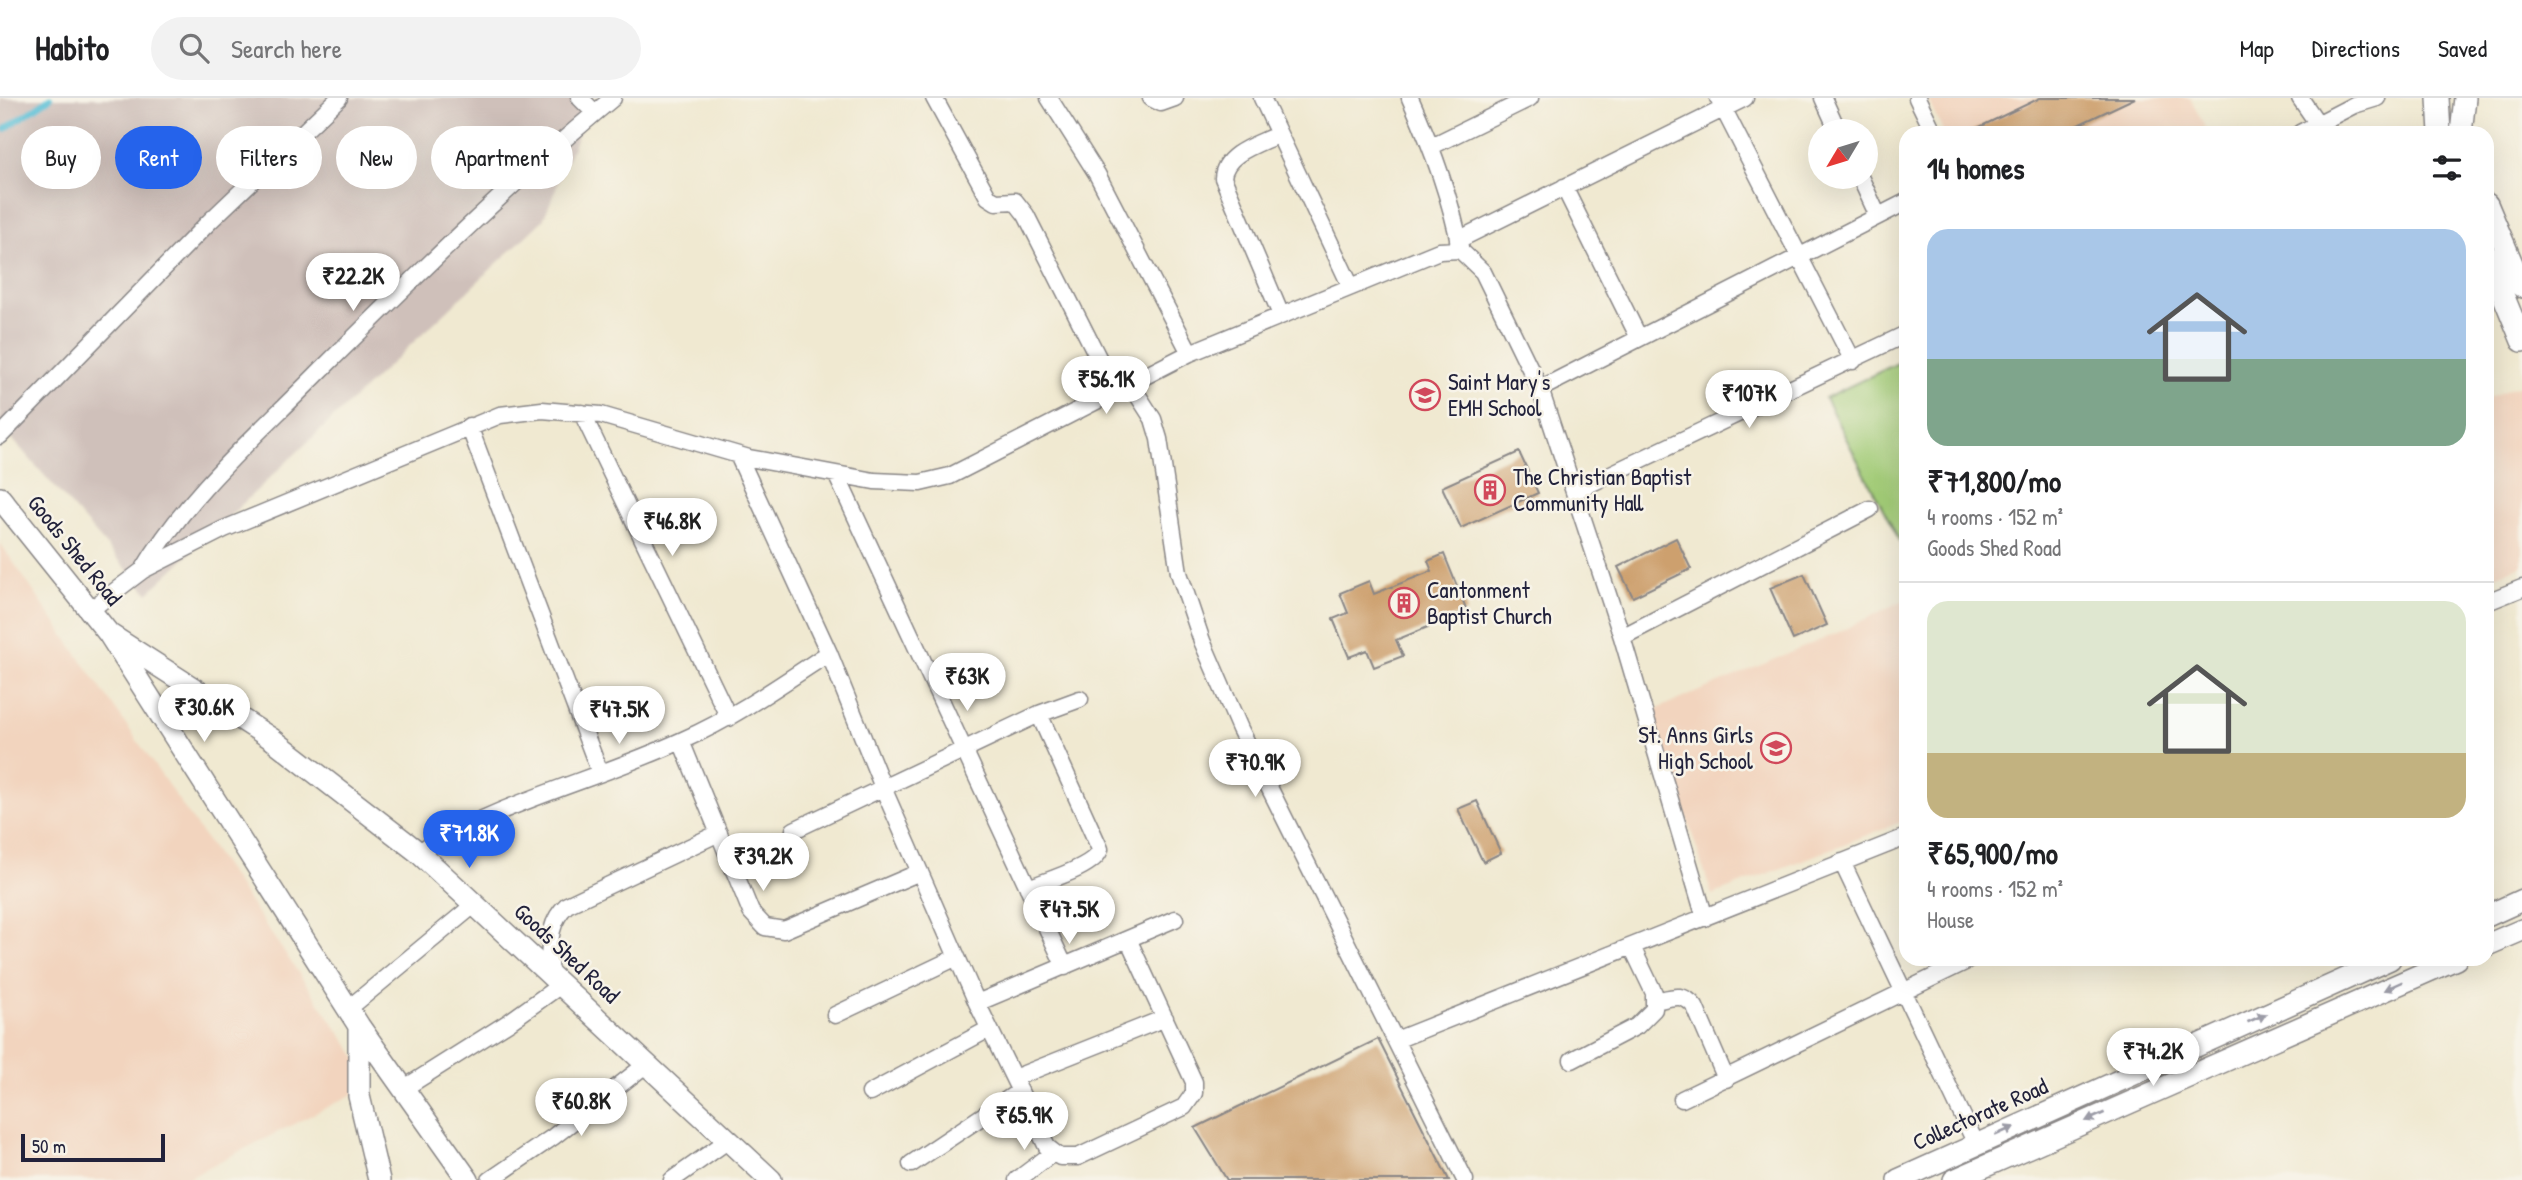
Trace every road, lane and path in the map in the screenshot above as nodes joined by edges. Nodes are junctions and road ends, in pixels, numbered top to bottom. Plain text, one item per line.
1 (340, 98) edge
2 (580, 98) edge
3 (613, 98) edge
4 (934, 98) edge
5 (1049, 98) edge
6 (1151, 98) edge
7 (1175, 98) edge
8 (1262, 98) edge
9 (1410, 98) edge
10 (1530, 98) edge
11 (1745, 98) edge
12 (1823, 98) edge
13 (1917, 98) edge
14 (2300, 98) edge
15 (2376, 98) edge
16 (2438, 98) edge
17 (2465, 98) edge
18 (1721, 103) edge
19 (595, 113) junction
20 (1833, 119) edge
21 (2318, 124) junction
22 (1931, 126) edge
23 (2314, 126) edge
24 (2440, 126) edge
25 (2462, 126) edge
26 (1279, 134) junction
27 (1432, 146) junction
28 (1564, 187) junction
29 (1866, 189) edge
30 (1899, 206) edge
31 (1878, 216) junction
32 (2494, 221) edge
33 (1459, 245) junction
34 (1799, 255) junction
35 (2494, 273) edge
36 (1351, 287) junction
37 (2522, 287) edge
38 (1281, 315) junction
39 (1639, 338) junction
40 (1899, 338) edge
41 (2522, 341) edge
42 (1190, 353) junction
43 (1853, 361) junction
44 (1130, 383) junction
45 (1540, 389) junction
46 (1115, 391) junction
47 (582, 413) junction
48 (469, 426) junction
49 (0, 436) edge
50 (738, 455) junction
51 (836, 474) junction
52 (1575, 491) junction
53 (0, 498) edge
54 (1870, 509) dead end
55 (143, 570) junction
56 (2522, 588) edge
57 (2494, 600) edge
58 (90, 610) junction
59 (109, 634) junction
60 (1622, 637) junction
61 (829, 653) junction
62 (1080, 699) dead end
63 (1039, 714) junction
64 (729, 718) junction
65 (681, 741) junction
66 (964, 751) junction
67 (600, 773) junction
68 (884, 790) junction
69 (794, 830) dead end
70 (719, 833) junction
71 (1899, 840) edge
72 (418, 852) junction
73 (1842, 862) junction
74 (920, 872) junction
75 (1028, 888) junction
76 (2522, 900) edge
77 (475, 904) junction
78 (2494, 913) edge
79 (1706, 918) junction
80 (1175, 919) dead end
81 (2522, 930) edge
82 (1129, 941) junction
83 (2494, 942) edge
84 (1632, 947) junction
85 (957, 957) junction
86 (1957, 966) edge
87 (2374, 966) edge
88 (2440, 966) edge
89 (1065, 967) junction
90 (556, 978) junction
91 (1905, 993) junction
92 (1656, 1001) junction
93 (977, 1003) junction
94 (835, 1015) dead end
95 (353, 1018) junction
96 (1165, 1018) junction
97 (989, 1029) junction
98 (1396, 1040) junction
99 (1572, 1060) dead end
100 (648, 1063) junction
101 (1726, 1079) junction
102 (1017, 1085) junction
103 (403, 1089) junction
104 (870, 1093) dead end
105 (1682, 1099) dead end
106 (730, 1139) junction
107 (1976, 1144) junction
108 (1053, 1153) junction
109 (911, 1164) dead end
110 (379, 1180) edge
111 (468, 1180) edge
112 (491, 1180) edge
113 (672, 1180) edge
114 (771, 1180) edge
115 (1017, 1180) edge
116 (1465, 1180) edge
117 (1898, 1180) edge
118 (1954, 1180) edge

1 - 49 street
2 - 19 street
3 - 19 street
4 - 46 street
5 - 42 street
6 - 7 street
8 - 26 street
9 - 27 street
10 - 27 street
11 - 18 street
12 - 20 street
13 - 22 street
14 - 21 street
15 - 21 street
16 - 24 street
17 - 25 street
18 - 28 street
18 - 34 street
19 - 55 street
21 - 23 street
26 - 36 street
26 - 38 street
27 - 33 street
28 - 33 street
28 - 39 street
29 - 31 street
30 - 31 street
31 - 34 street
32 - 37 street
33 - 36 street
33 - 45 street
34 - 39 street
34 - 43 street
35 - 41 street
36 - 38 street
38 - 42 street
39 - 45 street
40 - 43 street
42 - 44 street
43 - 52 street
44 - 46 street
44 - 98 street
45 - 52 street
46 - 51 street
47 - 48 street
47 - 50 street
47 - 64 street
48 - 55 street
48 - 67 street
50 - 51 street
50 - 61 street
51 - 66 street
52 - 60 street
53 - 58 street, Goods Shed Road
54 - 60 street
55 - 58 street
56 - 57 street
58 - 59 street, Goods Shed Road
59 - 72 street, Goods Shed Road
59 - 95 street, Goods Shed Road
60 - 79 street
61 - 64 street
61 - 68 street
62 - 63 street
63 - 66 street
63 - 75 street
64 - 65 street
65 - 67 street
65 - 70 street
66 - 68 street
66 - 75 street
67 - 72 street
68 - 69 street
68 - 74 street
70 - 74 street
70 - 90 street
71 - 73 street
72 - 77 street, Goods Shed Road
73 - 79 street
73 - 91 street
74 - 85 street
75 - 89 street
76 - 78 street
77 - 90 street, Goods Shed Road
77 - 95 street
79 - 84 street
80 - 82 street
81 - 83 street
82 - 89 street
82 - 96 street
84 - 92 street
84 - 98 street
85 - 93 street
85 - 94 street
86 - 91 street
107 -> 87 street, Collectorate Road
88 -> 118 street
89 - 93 street
90 - 100 street, Goods Shed Road
90 - 103 street
91 - 101 street
91 - 107 street
92 - 99 street
92 - 101 street
93 - 97 street
95 - 103 street, Goods Shed Road
95 - 110 street
96 - 102 street
96 - 108 street
97 - 102 street
97 - 104 street
98 - 116 street
100 - 106 street, Goods Shed Road
100 - 112 street
101 - 105 street
102 - 108 street
102 - 109 street
103 - 111 street, Goods Shed Road
106 - 113 street
106 - 114 street, Goods Shed Road
107 - 117 street, Collectorate Road
108 - 115 street

